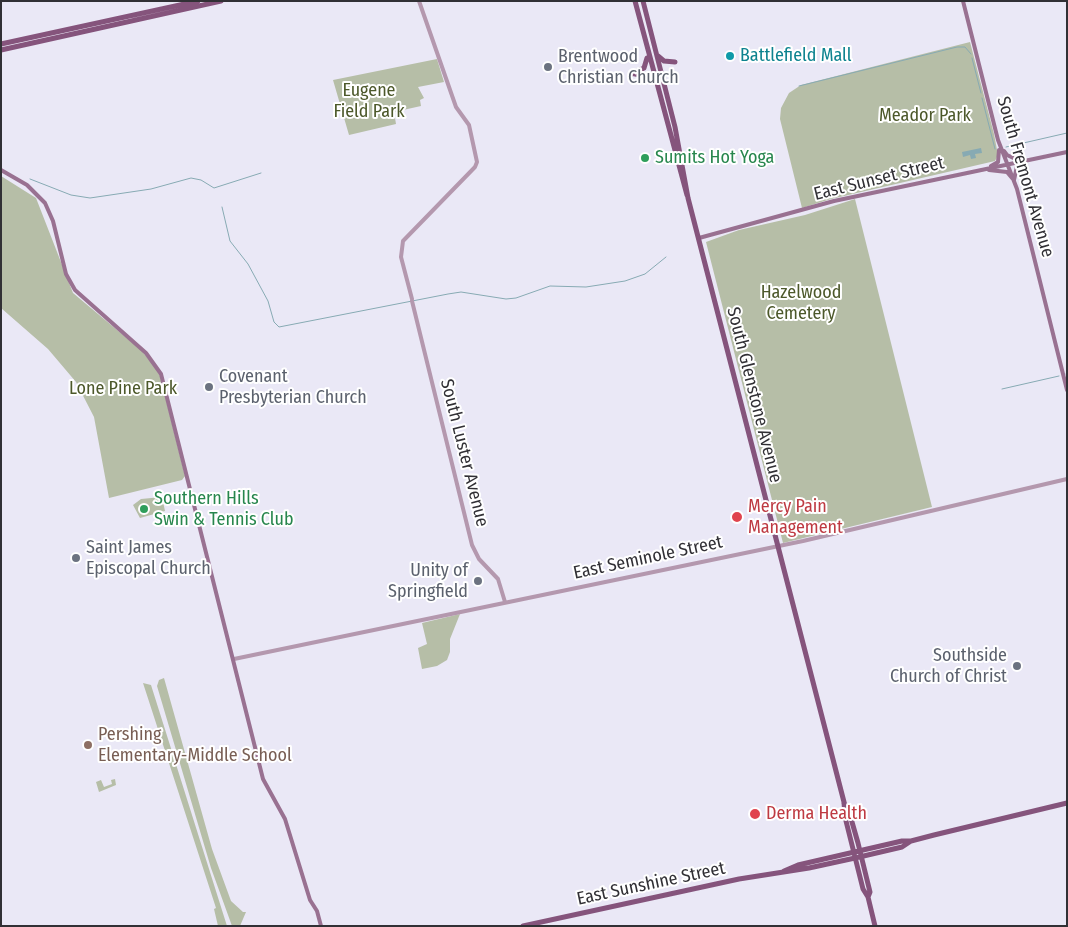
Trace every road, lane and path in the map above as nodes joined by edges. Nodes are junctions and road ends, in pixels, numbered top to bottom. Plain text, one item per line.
1 (198, 1) edge
2 (221, 1) edge
3 (419, 1) edge
4 (635, 1) edge
5 (643, 1) edge
6 (963, 1) edge
7 (1, 44) edge
8 (647, 48) junction
9 (1, 50) edge
10 (656, 53) junction
11 (675, 62) dead end
12 (666, 67) dead end
13 (662, 76) junction
14 (656, 84) junction
15 (999, 142) junction
16 (1067, 152) edge
17 (1022, 162) junction
18 (1008, 164) junction
19 (984, 169) junction
20 (1, 170) edge
21 (1014, 180) junction
22 (688, 198) junction
23 (699, 238) junction
24 (1067, 390) edge
25 (1067, 479) edge
26 (778, 546) junction
27 (505, 602) junction
28 (234, 659) junction
29 (844, 802) junction
30 (1067, 803) edge
31 (845, 817) junction
32 (856, 836) junction
33 (902, 841) junction
34 (911, 842) junction
35 (858, 854) junction
36 (875, 854) junction
37 (837, 856) junction
38 (809, 868) junction
39 (784, 871) junction
40 (859, 875) junction
41 (869, 888) junction
42 (868, 898) junction
43 (321, 926) edge
44 (523, 926) edge
45 (875, 926) edge

1 - 7 main road
2 - 9 main road
3 - 27 street, South Luster Avenue
4 - 8 main road, South Glenstone Avenue
5 - 10 main road, South Glenstone Avenue
6 - 15 main road, South Fremont Avenue
8 - 14 main road, South Glenstone Avenue
8 - 14 main road
10 - 11 main road
10 - 13 main road, South Glenstone Avenue
12 - 13 main road
13 - 22 main road, South Glenstone Avenue
14 - 22 main road, South Glenstone Avenue
15 - 17 main road
15 - 18 main road, South Fremont Avenue
15 - 19 main road
16 - 17 main road, East Sunset Street
17 - 18 main road, East Sunset Street
17 - 21 main road
18 - 19 main road, East Sunset Street
18 - 21 main road, South Fremont Avenue
19 - 21 main road
19 - 23 main road, East Sunset Street
20 - 28 main road
21 - 24 main road, South Fremont Avenue
22 - 23 main road, South Glenstone Avenue
23 - 26 main road, South Glenstone Avenue
25 - 26 street, East Seminole Street
26 - 27 street, East Seminole Street
26 - 29 main road, South Glenstone Avenue
27 - 28 street, East Seminole Street
28 - 43 main road
29 - 31 main road, South Glenstone Avenue
29 - 32 main road, South Glenstone Avenue
30 - 34 main road, East Sunshine Street
31 - 35 main road, South Glenstone Avenue
31 - 37 main road
32 - 33 main road
32 - 35 main road, South Glenstone Avenue
33 - 34 main road, East Sunshine Street
33 - 35 main road, East Sunshine Street
34 - 36 main road, East Sunshine Street
35 - 36 main road, East Sunshine Street
35 - 37 main road, East Sunshine Street
35 - 38 main road, East Sunshine Street
35 - 40 main road, South Glenstone Avenue
35 - 41 main road, South Glenstone Avenue
36 - 41 main road
37 - 39 main road, East Sunshine Street
38 - 39 main road, East Sunshine Street
38 - 40 main road
39 - 44 main road, East Sunshine Street
40 - 42 main road, South Glenstone Avenue
41 - 42 main road, South Glenstone Avenue
42 - 45 main road, South Glenstone Avenue

